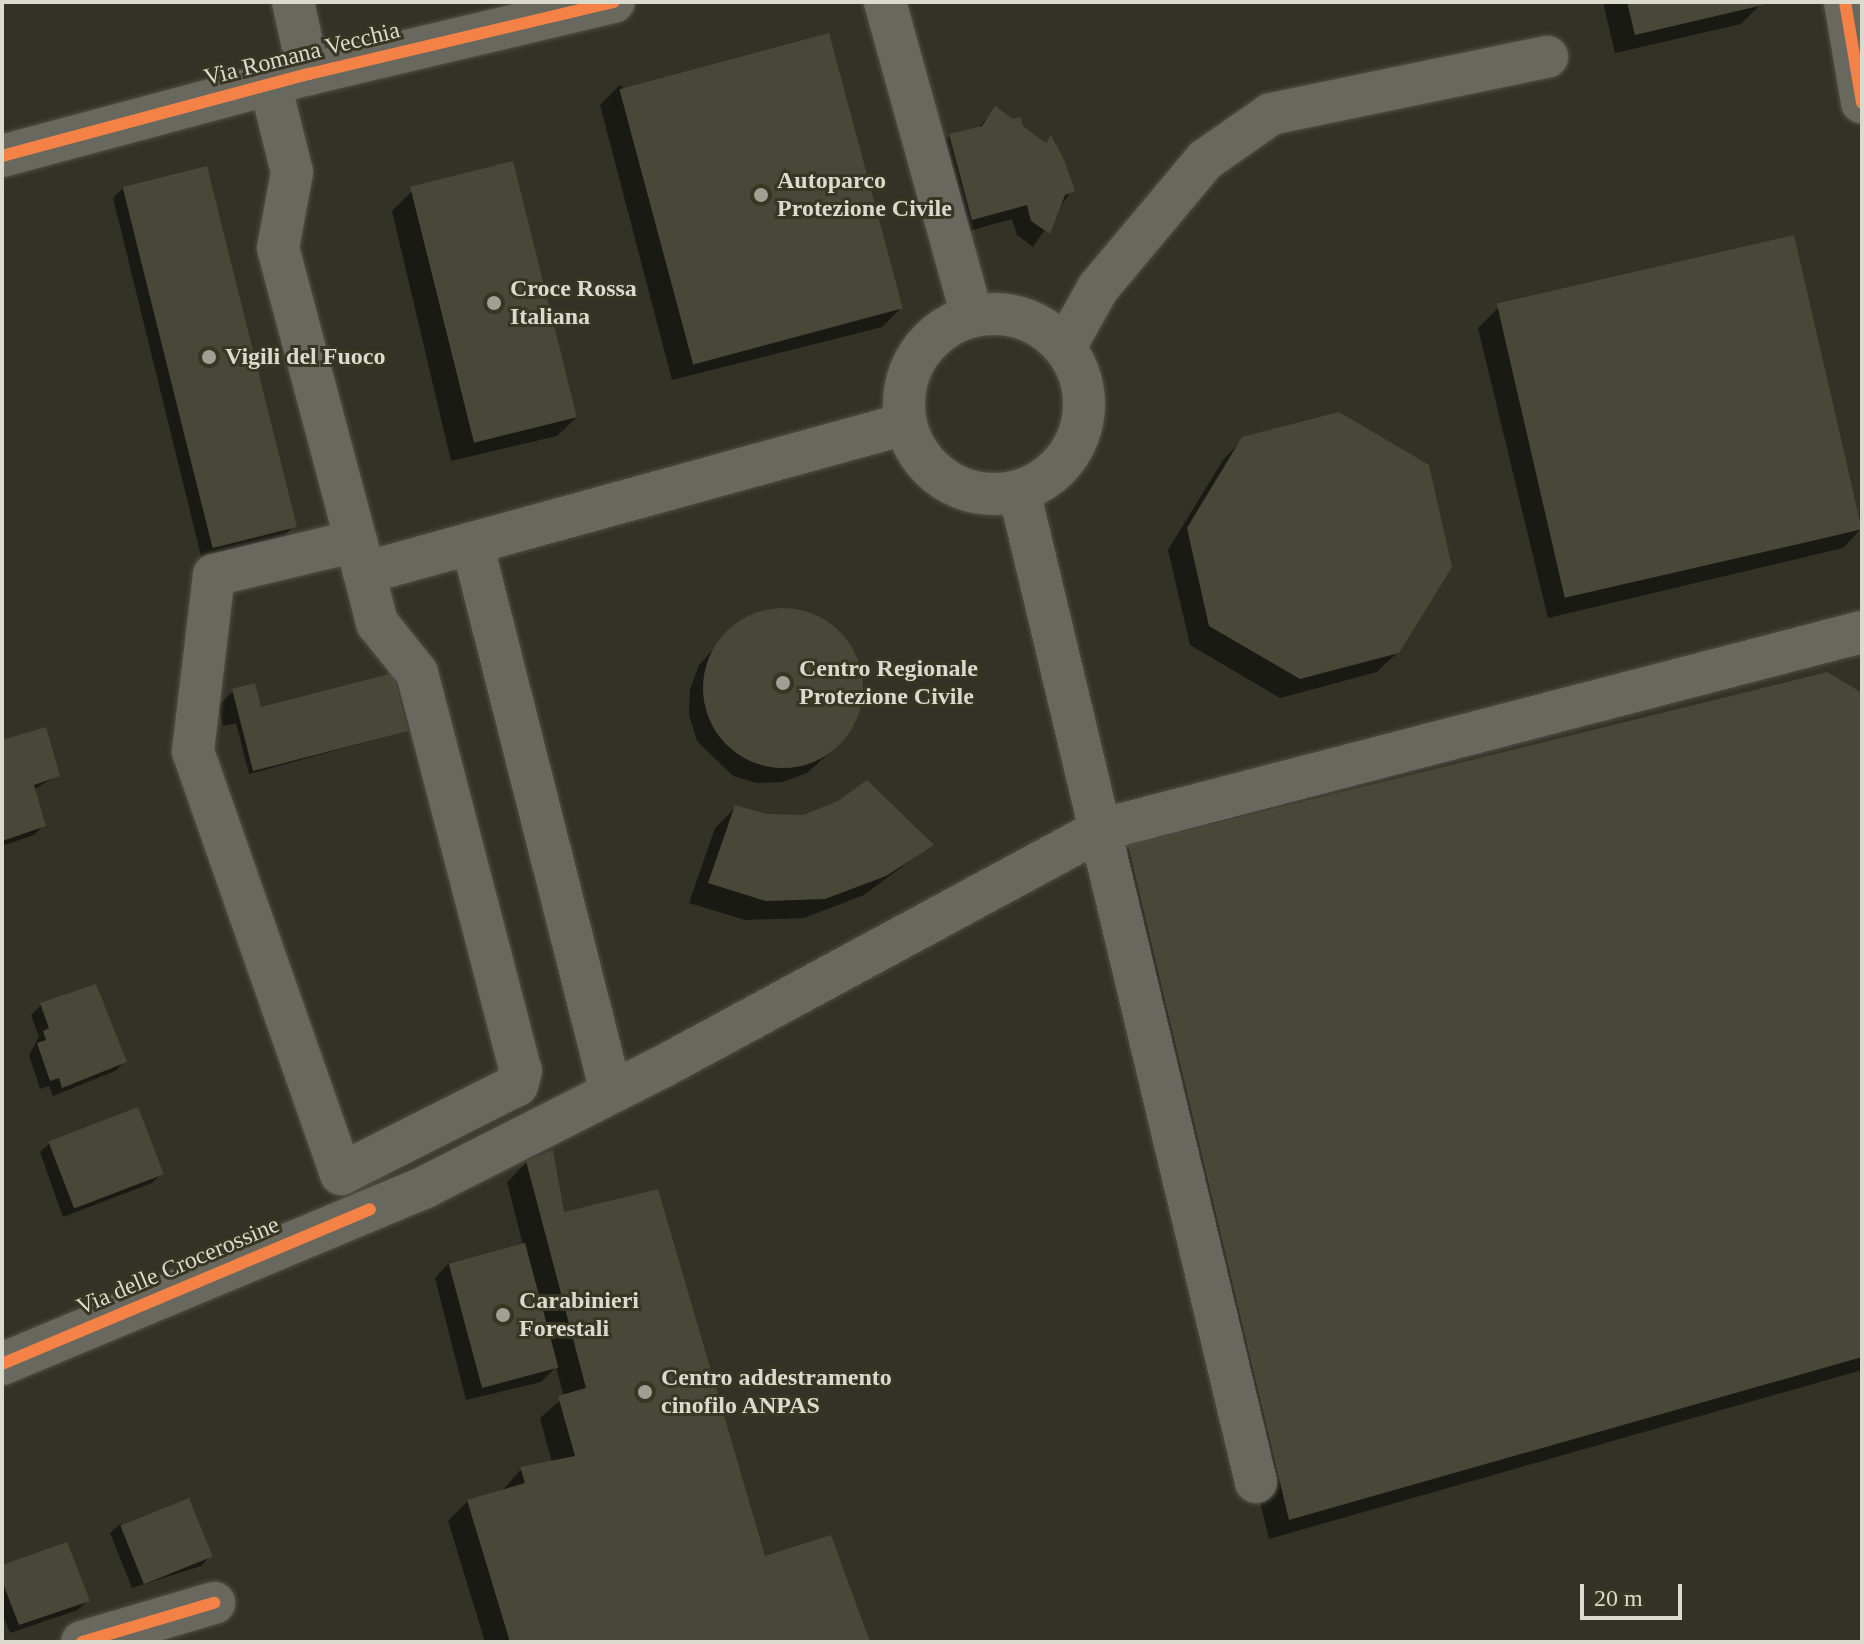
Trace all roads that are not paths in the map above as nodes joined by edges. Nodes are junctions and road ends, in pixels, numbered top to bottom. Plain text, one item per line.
1 (293, 2) edge
2 (614, 2) edge
3 (885, 2) edge
4 (1845, 2) edge
5 (1547, 57) dead end
6 (289, 79) junction
7 (1862, 103) edge
8 (2, 156) edge
9 (972, 315) junction
10 (1065, 347) junction
11 (905, 424) junction
12 (1019, 491) junction
13 (472, 543) junction
14 (360, 557) junction
15 (1862, 632) edge
16 (1100, 830) junction
17 (611, 1092) junction
18 (2, 1364) edge
19 (1256, 1482) dead end
20 (214, 1603) dead end
21 (82, 1642) edge

1 - 6 street, Via Romana Vecchia
2 - 6 street, Via Romana Vecchia
3 - 9 street
4 - 7 street
5 - 10 street
6 - 8 street, Via Romana Vecchia
6 - 14 street
9 - 10 street
9 - 11 street
10 - 12 street
11 - 12 street
11 - 13 street
12 - 16 street
13 - 14 street
13 - 17 street
14 - 14 street
15 - 16 street, Via delle Crocerossine
16 - 17 street, Via delle Crocerossine
16 - 19 street
17 - 18 street, Via delle Crocerossine
20 - 21 street

